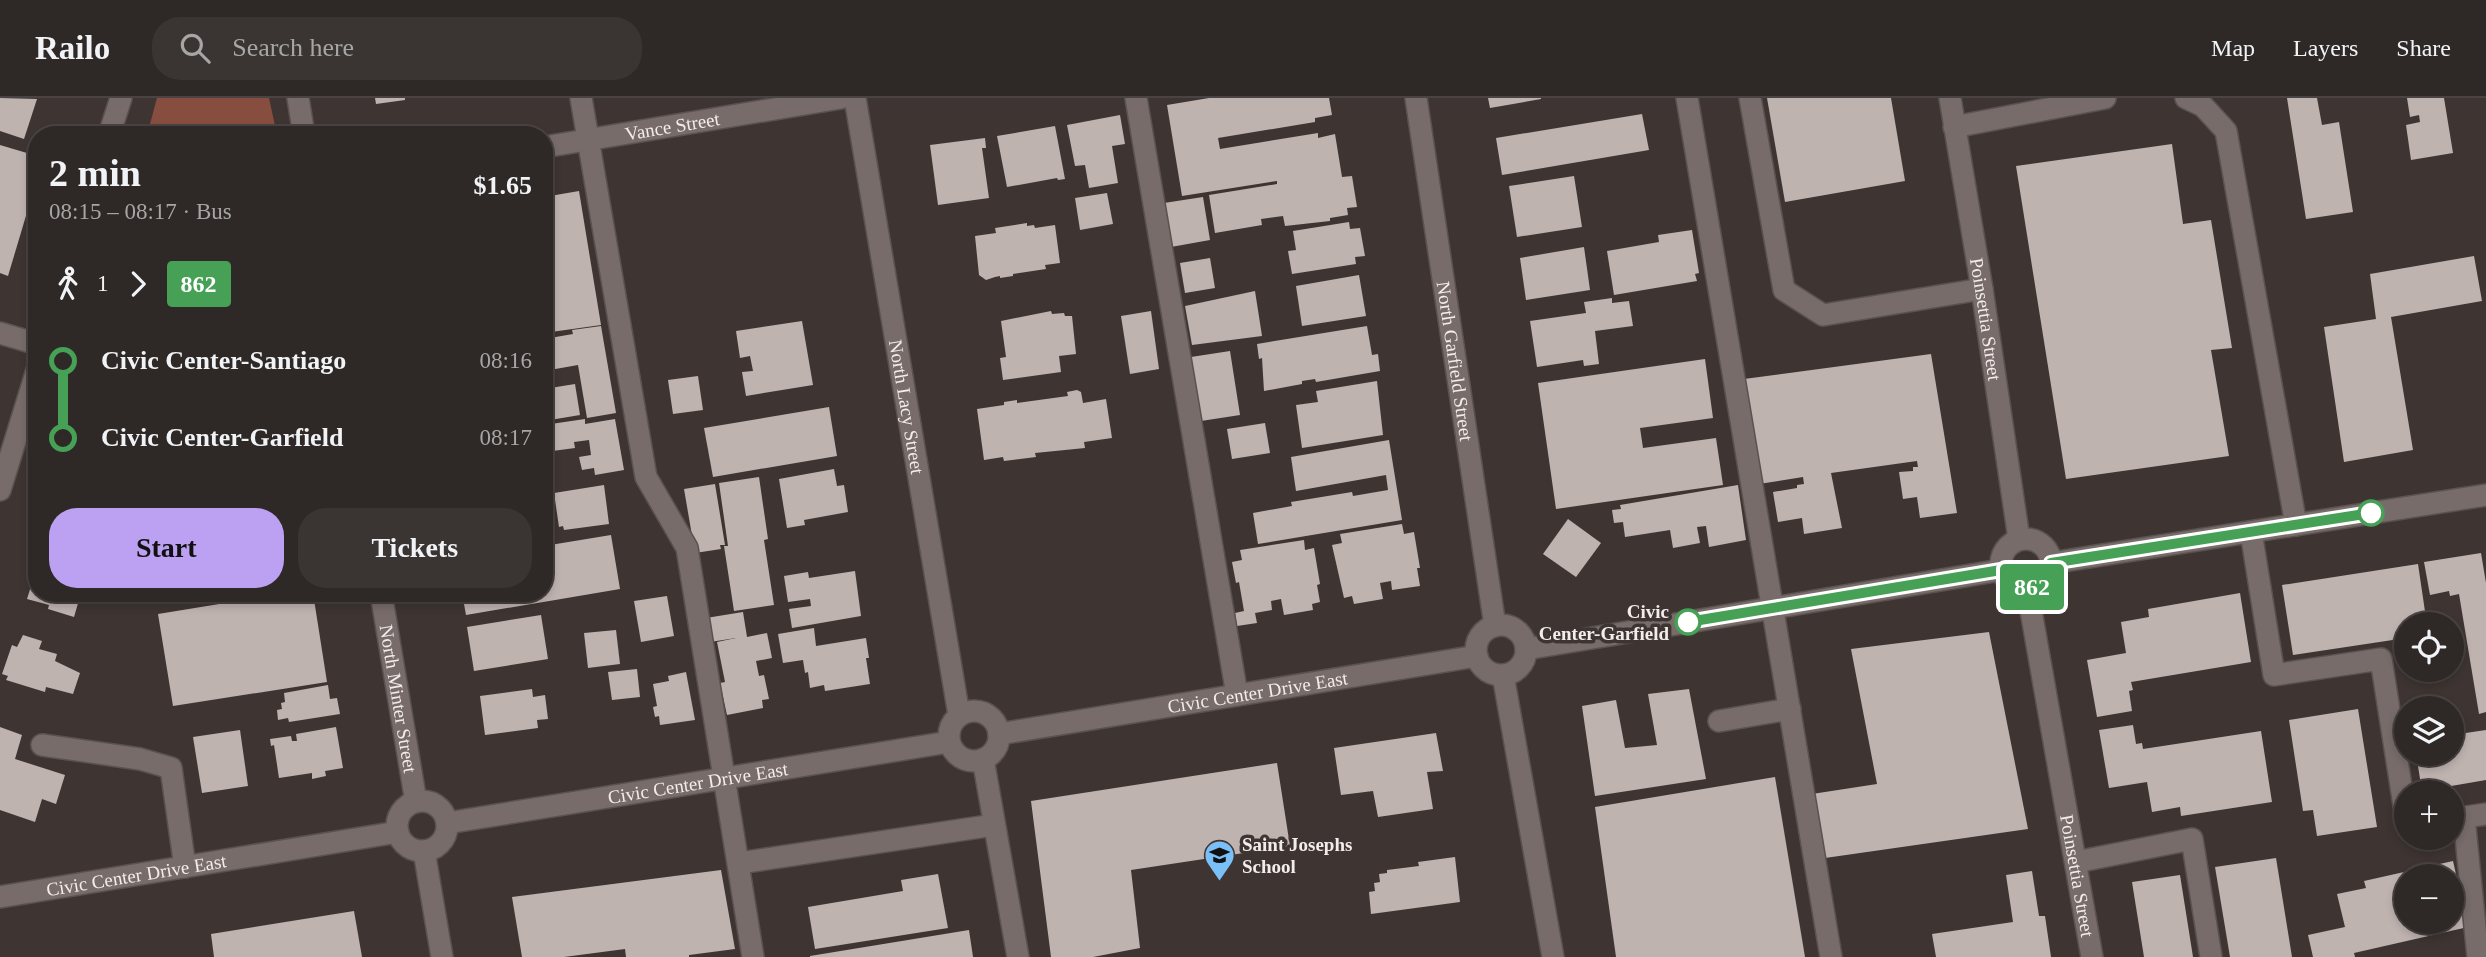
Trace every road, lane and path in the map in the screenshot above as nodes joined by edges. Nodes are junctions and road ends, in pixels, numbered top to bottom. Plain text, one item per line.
1 (121, 98) edge
2 (298, 98) edge
3 (581, 98) edge
4 (841, 98) edge
5 (855, 98) edge
6 (1136, 98) edge
7 (1416, 98) edge
8 (1688, 98) edge
9 (1750, 98) edge
10 (1950, 98) edge
11 (2105, 98) edge
12 (2186, 98) edge
13 (112, 126) edge
14 (303, 126) edge
15 (1954, 127) junction
16 (588, 140) junction
17 (553, 146) edge
18 (1982, 289) junction
19 (0, 333) edge
20 (28, 341) edge
21 (28, 399) edge
22 (0, 490) edge
23 (2486, 495) edge
24 (2296, 525) junction
25 (2251, 532) junction
26 (2019, 539) junction
27 (2051, 563) junction
28 (2001, 570) junction
29 (2027, 588) junction
30 (383, 602) edge
31 (1773, 608) junction
32 (1495, 626) junction
33 (1526, 649) junction
34 (1477, 656) junction
35 (1503, 674) junction
36 (1237, 695) junction
37 (1790, 709) junction
38 (959, 715) junction
39 (1718, 721) dead end
40 (999, 734) junction
41 (949, 742) junction
42 (42, 745) dead end
43 (983, 759) junction
44 (725, 779) junction
45 (2400, 780) edge
46 (416, 802) junction
47 (2486, 814) edge
48 (2464, 817) edge
49 (447, 824) junction
50 (994, 825) junction
51 (398, 832) junction
52 (424, 850) junction
53 (2463, 850) edge
54 (2076, 862) junction
55 (738, 863) junction
56 (185, 867) junction
57 (0, 897) edge
58 (442, 957) edge
59 (753, 957) edge
60 (1018, 957) edge
61 (1553, 957) edge
62 (1831, 957) edge
63 (2092, 957) edge
64 (2211, 957) edge
65 (2478, 957) edge

1 - 13 street
2 - 14 street
3 - 16 street
4 - 16 street, Vance Street
5 - 38 street, North Lacy Street
6 - 36 street
7 - 32 street, North Garfield Street
8 - 31 street
9 - 18 street
10 - 15 street, Poinsettia Street
11 - 15 street
12 - 24 street
15 - 18 street, Poinsettia Street
16 - 17 street, Vance Street
16 - 44 street
18 - 26 street, Poinsettia Street
19 - 20 street
21 - 22 street
23 - 24 street
24 - 25 street
25 - 27 street
25 - 45 street
26 - 27 street
26 - 28 street
27 - 29 street
28 - 29 street
28 - 31 street
29 - 54 street, Poinsettia Street
30 - 46 street, North Minter Street
31 - 33 street
31 - 37 street
32 - 33 street
32 - 34 street
33 - 35 street
34 - 35 street
34 - 36 street, Civic Center Drive East
35 - 61 street
36 - 40 street, Civic Center Drive East
37 - 39 street
37 - 62 street
38 - 40 street
38 - 41 street
40 - 43 street
41 - 43 street
41 - 44 street, Civic Center Drive East
42 - 56 street
43 - 50 street
44 - 49 street, Civic Center Drive East
44 - 55 street
46 - 49 street
46 - 51 street
47 - 48 street
49 - 52 street
50 - 55 street
50 - 60 street
51 - 52 street
51 - 56 street, Civic Center Drive East
52 - 58 street
53 - 65 street
54 - 63 street, Poinsettia Street
54 - 64 street
55 - 59 street
56 - 57 street, Civic Center Drive East

